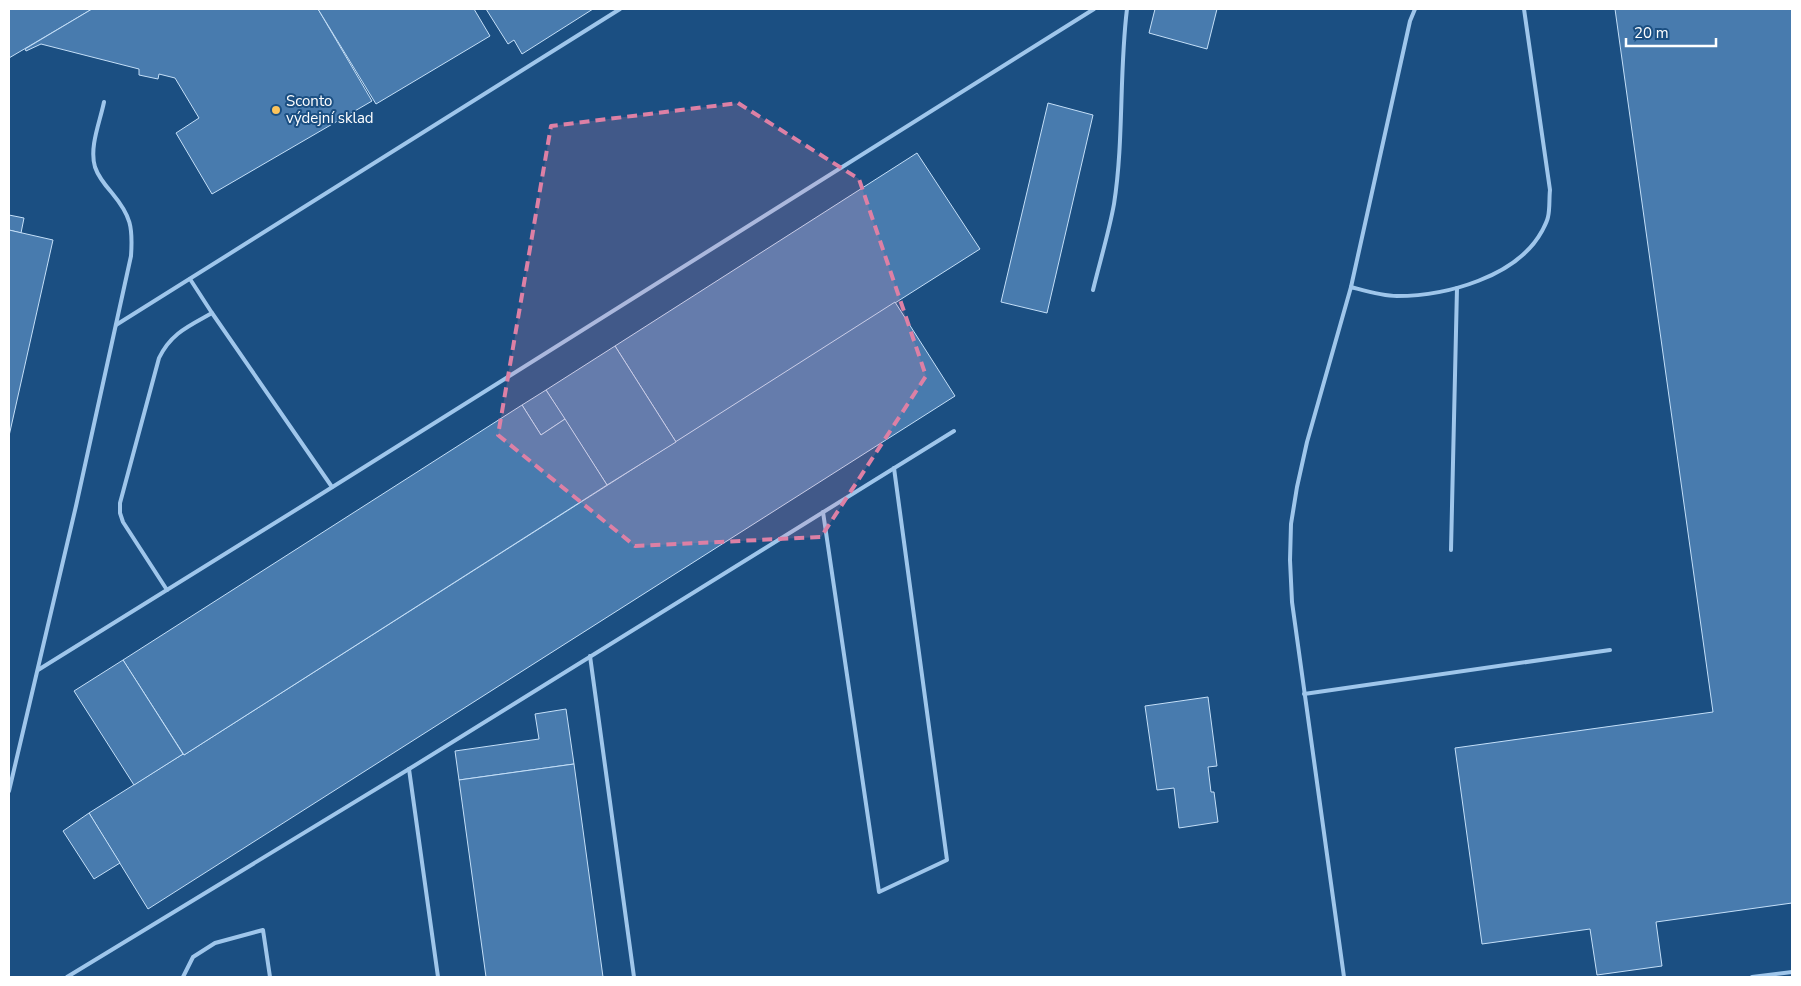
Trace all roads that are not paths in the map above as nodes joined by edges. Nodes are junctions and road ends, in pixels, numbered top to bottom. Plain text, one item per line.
1 (620, 9) edge
2 (1094, 9) edge
3 (1127, 9) edge
4 (1415, 9) edge
5 (1524, 9) edge
6 (104, 102) dead end
7 (190, 278) junction
8 (1352, 287) junction
9 (1456, 288) junction
10 (1093, 290) dead end
11 (212, 313) junction
12 (115, 326) junction
13 (954, 431) dead end
14 (894, 468) junction
15 (332, 488) junction
16 (823, 512) junction
17 (1451, 550) dead end
18 (167, 590) junction
19 (1610, 650) dead end
20 (590, 656) junction
21 (38, 670) junction
22 (1304, 694) junction
23 (409, 769) junction
24 (9, 791) edge
25 (1792, 972) edge
26 (70, 977) edge
27 (183, 977) edge
28 (270, 977) edge
29 (438, 977) edge
30 (634, 977) edge
31 (1344, 977) edge
32 (1752, 977) edge

1 - 7 lane
2 - 15 lane
3 - 10 lane
4 - 8 lane
5 - 9 lane
6 - 12 lane
7 - 11 lane
7 - 12 lane
8 - 9 lane
8 - 22 lane
9 - 17 lane
11 - 15 lane
11 - 18 lane
12 - 21 lane
13 - 14 lane
14 - 16 lane
14 - 16 lane
15 - 18 lane
16 - 20 lane
18 - 21 lane
19 - 22 lane
20 - 23 lane
20 - 30 lane
21 - 24 lane
22 - 31 lane
23 - 26 lane
23 - 29 lane
25 - 32 lane
27 - 28 lane

